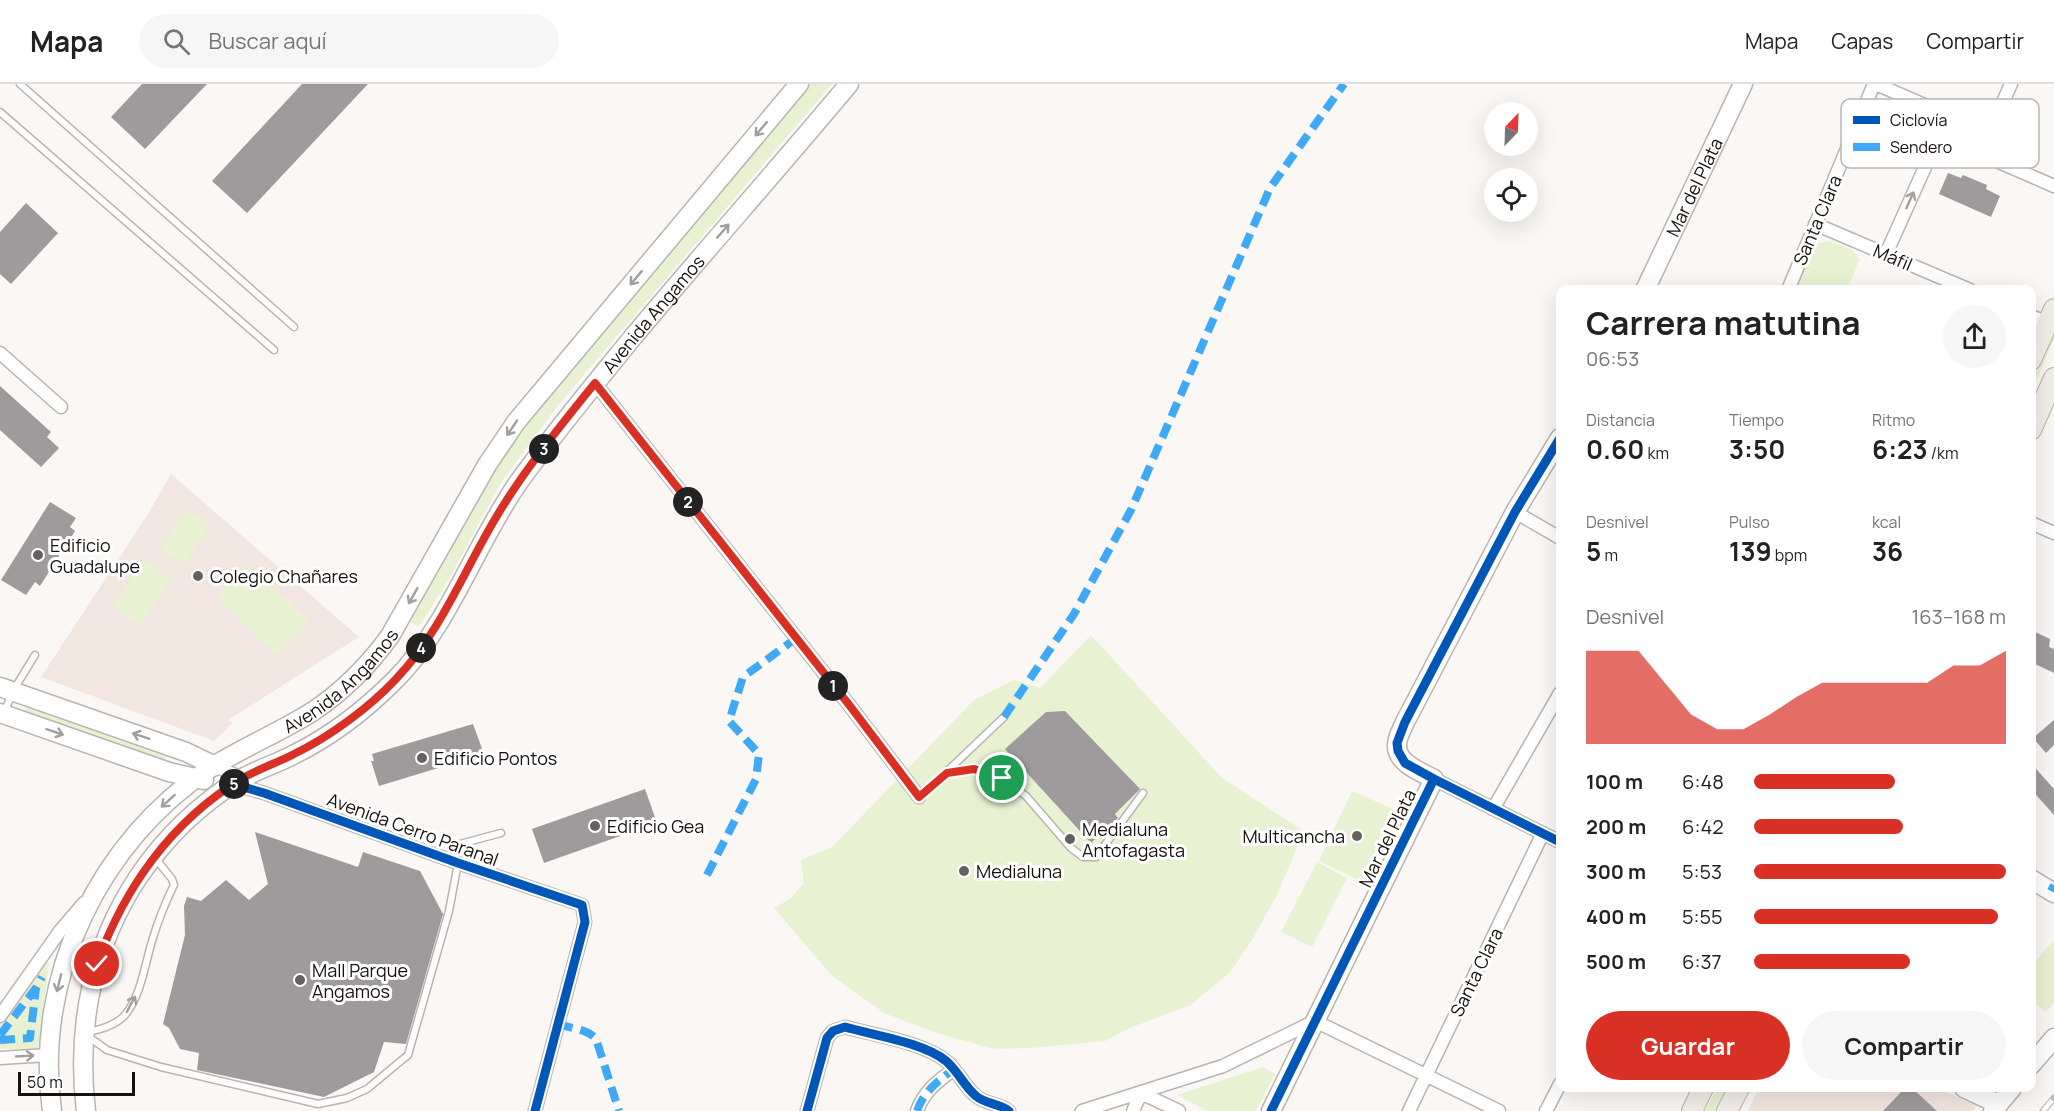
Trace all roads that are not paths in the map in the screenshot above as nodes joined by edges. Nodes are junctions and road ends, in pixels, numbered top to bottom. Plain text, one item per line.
1 (20, 84) edge
2 (799, 84) edge
3 (849, 84) edge
4 (1743, 84) edge
5 (1875, 84) edge
6 (2011, 84) edge
7 (1869, 99) edge
8 (1909, 99) edge
9 (2004, 99) edge
10 (0, 112) edge
11 (1841, 163) edge
12 (1925, 168) edge
13 (2012, 168) edge
14 (2054, 186) edge
15 (1815, 224) junction
16 (1886, 254) junction
17 (1647, 285) edge
18 (1790, 285) edge
19 (1958, 285) edge
20 (2044, 316) edge
21 (294, 327) dead end
22 (2036, 343) edge
23 (274, 350) dead end
24 (0, 353) edge
25 (2054, 378) edge
26 (595, 383) junction
27 (61, 407) dead end
28 (2036, 419) edge
29 (1556, 445) edge
30 (1515, 512) junction
31 (2036, 525) edge
32 (2054, 533) edge
33 (1556, 536) edge
34 (35, 655) dead end
35 (7, 689) edge
36 (1556, 701) edge
37 (1, 716) edge
38 (1004, 717) dead end
39 (214, 766) junction
40 (947, 773) junction
41 (195, 779) junction
42 (1434, 779) junction
43 (238, 781) junction
44 (1143, 793) dead end
45 (919, 797) joint
46 (1493, 808) junction
47 (501, 833) dead end
48 (1543, 833) junction
49 (1556, 840) edge
50 (155, 855) junction
51 (455, 862) junction
52 (2036, 882) edge
53 (98, 886) junction
54 (2053, 890) edge
55 (0, 1016) edge
56 (1315, 1021) junction
57 (83, 1033) junction
58 (2054, 1038) edge
59 (49, 1055) junction
60 (0, 1058) edge
61 (2036, 1059) edge
62 (954, 1069) junction
63 (1427, 1076) junction
64 (1556, 1092) edge
65 (1701, 1092) edge
66 (1736, 1092) edge
67 (1970, 1092) edge
68 (2009, 1092) edge
69 (1142, 1093) junction
70 (1995, 1108) edge
71 (52, 1111) edge
72 (86, 1111) edge
73 (535, 1111) edge
74 (807, 1111) edge
75 (917, 1111) edge
76 (1009, 1111) edge
77 (1082, 1111) edge
78 (1133, 1111) edge
79 (1179, 1111) edge
80 (1271, 1111) edge
81 (1410, 1111) edge
82 (1499, 1111) edge
83 (1546, 1111) edge
84 (1692, 1111) edge
85 (1727, 1111) edge

1 - 21 lane
2 -> 39 main road, Avenida Angamos
26 -> 3 main road, Avenida Angamos
4 - 17 main road, Mar del Plata
5 - 7 street, Santa Clara
5 - 8 street
6 - 9 street
10 - 23 lane
11 - 15 street, Santa Clara
16 -> 12 street
13 - 14 street
15 - 16 street, Máfil
15 - 18 street, Santa Clara
16 - 19 street, Máfil
20 - 22 main road
24 - 27 street
25 - 28 main road
26 - 43 main road, Avenida Angamos
26 - 45 street
29 - 30 main road, Mar del Plata
30 - 33 street
30 - 42 main road, Mar del Plata
31 - 32 street
34 - 35 lane
35 - 37 lane
39 -> 35 main road, Avenida Cerro Paranal
36 - 46 street
37 -> 41 main road, Avenida Cerro Paranal
38 - 40 lane
39 - 41 main road, Avenida Angamos
39 - 43 street, Avenida Cerro Paranal
40 - 44 lane
40 - 45 lane
41 - 43 main road, Avenida Cerro Paranal
41 -> 53 main road, Avenida Angamos
42 - 46 street
42 - 56 main road, Mar del Plata
43 - 50 main road, Avenida Angamos
43 - 51 street, Avenida Cerro Paranal
46 - 48 street
47 - 51 lane
48 - 49 street
48 - 63 street, Santa Clara
50 - 57 main road, Avenida Angamos
57 -> 50 lane
51 - 57 lane
51 - 73 street, Avenida Cerro Paranal
52 - 54 main road
53 - 55 street, Avenida Angamos
53 -> 59 main road, Avenida Angamos
56 - 63 street
56 - 69 street
56 - 80 main road, Mar del Plata
57 - 72 main road, Avenida Angamos
58 - 61 main road
60 -> 59 street
59 - 71 main road, Avenida Angamos
62 - 74 street
62 - 75 street
62 - 76 street
63 - 81 street, Santa Clara
63 - 82 street
64 - 83 street
65 - 84 main road
66 - 85 main road
67 - 70 main road
68 - 70 main road
69 - 77 street
69 - 78 street
69 - 79 street

